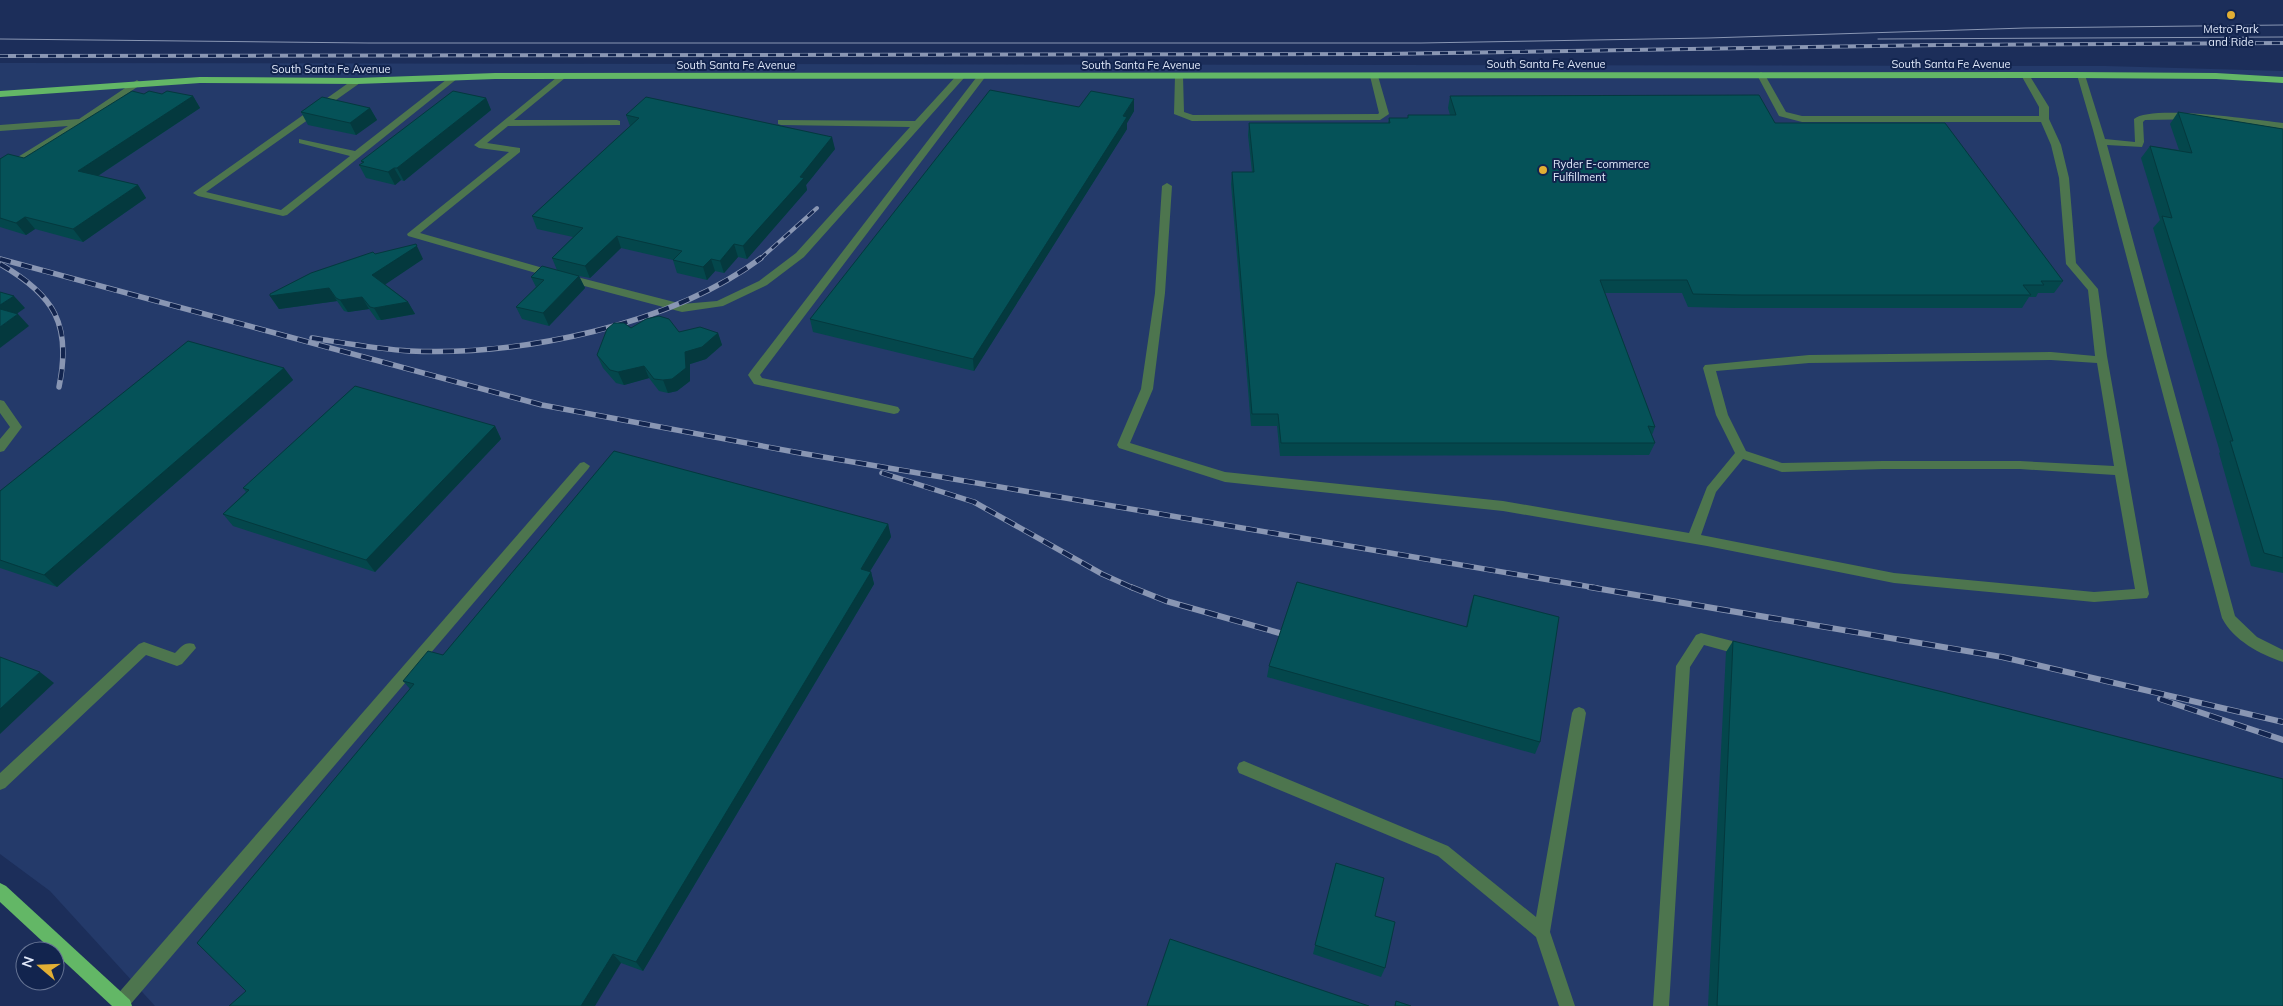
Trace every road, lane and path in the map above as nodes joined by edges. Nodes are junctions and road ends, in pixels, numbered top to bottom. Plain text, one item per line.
1 (1761, 75) junction
2 (2025, 75) junction
3 (2081, 75) junction
4 (562, 76) junction
5 (961, 76) junction
6 (982, 76) junction
7 (1179, 76) junction
8 (1374, 76) junction
9 (454, 78) junction
10 (2283, 80) edge
11 (356, 81) junction
12 (137, 83) junction
13 (0, 94) edge
14 (2044, 119) junction
15 (81, 122) junction
16 (781, 122) dead end
17 (617, 123) dead end
18 (505, 124) junction
19 (918, 124) junction
20 (2283, 126) edge
21 (0, 128) edge
22 (302, 142) dead end
23 (2102, 142) junction
24 (358, 155) junction
25 (0, 172) edge
26 (1167, 186) dead end
27 (2102, 360) junction
28 (0, 404) edge
29 (894, 410) dead end
30 (0, 448) edge
31 (1741, 454) junction
32 (584, 466) dead end
33 (2121, 471) junction
34 (1693, 538) junction
35 (189, 648) dead end
36 (1758, 653) edge
37 (2283, 656) edge
38 (1579, 714) dead end
39 (1244, 768) dead end
40 (0, 783) edge
41 (0, 891) edge
42 (1542, 932) junction
43 (122, 1004) edge
44 (1567, 1006) edge
45 (1661, 1006) edge

1 - 2 main road, South Santa Fe Avenue
1 - 8 main road, South Santa Fe Avenue
1 - 14 lane
2 - 3 main road, South Santa Fe Avenue
2 - 14 lane
3 - 10 main road, South Santa Fe Avenue
3 - 23 lane
4 - 5 main road, South Santa Fe Avenue
4 - 9 main road, South Santa Fe Avenue
4 - 18 lane
5 - 6 main road, South Santa Fe Avenue
5 - 19 lane
6 - 7 main road, South Santa Fe Avenue
6 - 29 lane
7 - 8 main road, South Santa Fe Avenue
7 - 8 lane
9 - 11 main road, South Santa Fe Avenue
9 - 24 lane
11 - 12 main road, South Santa Fe Avenue
11 - 24 lane
12 - 13 main road, South Santa Fe Avenue
12 - 15 lane
14 - 27 lane
15 - 21 lane
15 - 25 lane
16 - 19 lane
17 - 18 lane
18 - 19 lane
20 - 23 lane
22 - 24 lane
23 - 37 lane
26 - 34 lane
27 - 31 lane
27 - 33 lane
28 - 30 lane
31 - 33 lane
31 - 34 lane
32 - 43 lane
33 - 34 lane
35 - 40 lane
36 - 45 lane
38 - 42 lane
39 - 42 lane
41 - 43 main road
42 - 44 lane

